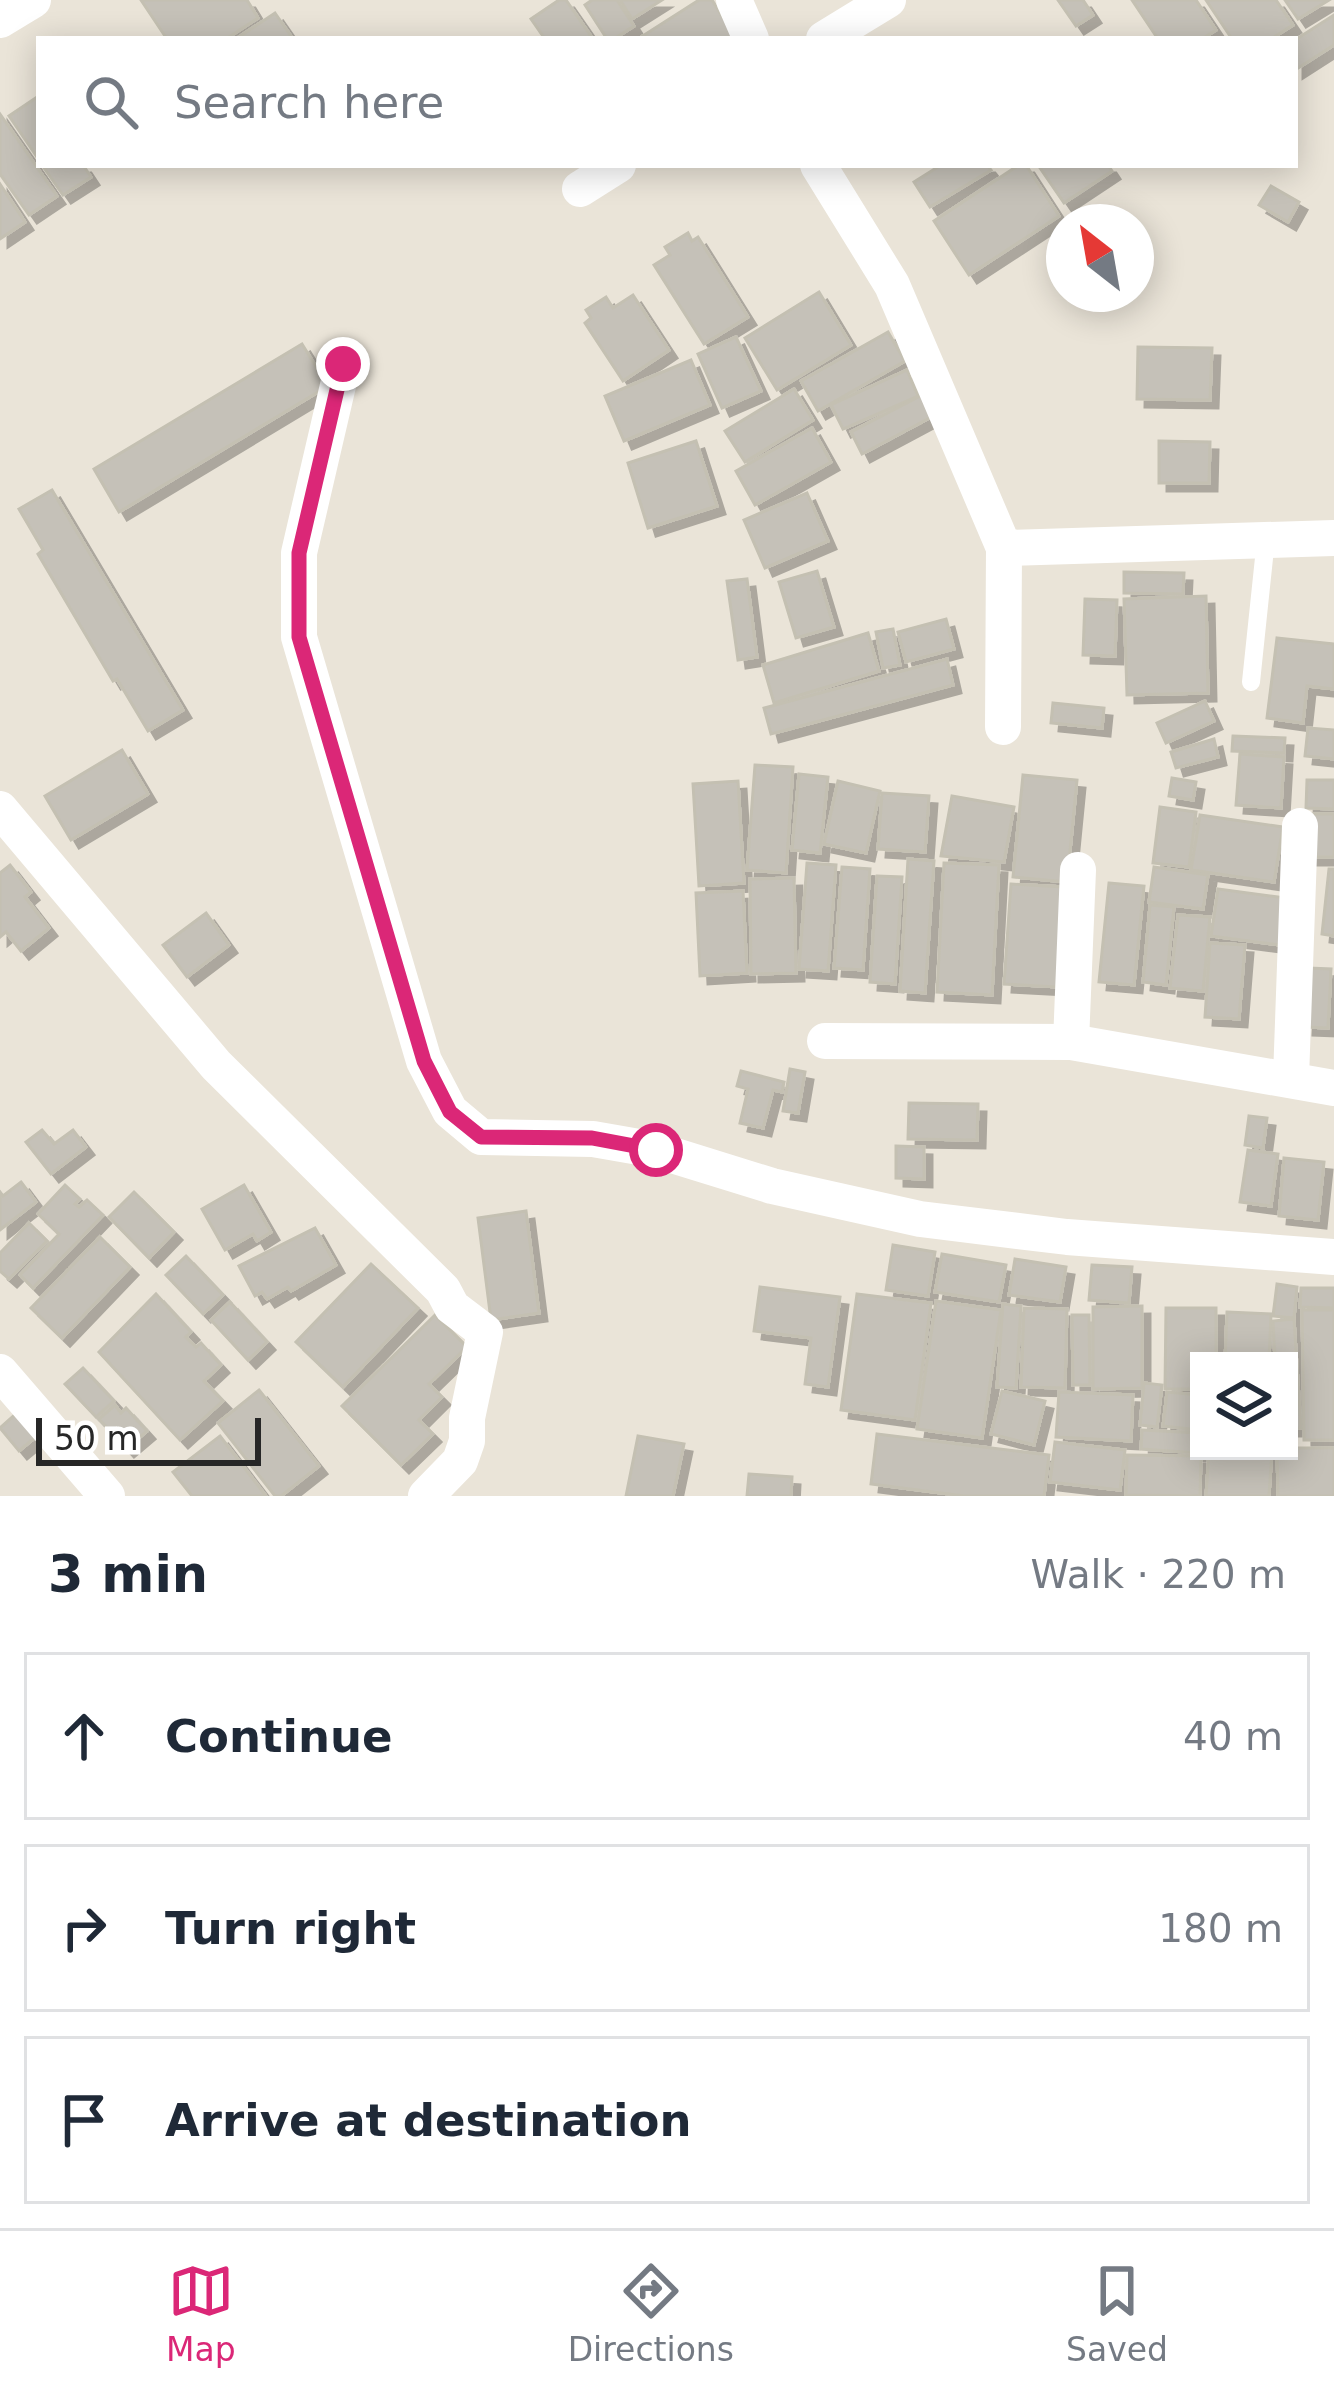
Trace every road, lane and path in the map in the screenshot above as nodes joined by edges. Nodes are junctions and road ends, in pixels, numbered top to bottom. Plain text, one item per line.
1 (33, 0) edge
2 (734, 0) edge
3 (888, 0) edge
4 (0, 20) edge
5 (750, 36) edge
6 (829, 36) edge
7 (614, 168) edge
8 (820, 168) edge
9 (580, 189) dead end
10 (343, 364) dead end
11 (1334, 538) edge
12 (1266, 539) junction
13 (1004, 548) junction
14 (1251, 682) dead end
15 (1003, 727) dead end
16 (0, 809) edge
17 (1300, 826) dead end
18 (1078, 869) dead end
19 (825, 1041) dead end
20 (1071, 1042) junction
21 (1292, 1078) junction
22 (1334, 1088) edge
23 (1334, 1257) edge
24 (0, 1372) edge
25 (107, 1496) edge
26 (426, 1496) edge

1 - 4 street
2 - 5 street
3 - 6 street
7 - 9 street
8 - 13 street
10 - 23 street
11 - 12 street
12 - 13 street
12 - 14 lane
13 - 15 street
16 - 26 street
17 - 21 street
18 - 20 street
19 - 20 street
20 - 21 street
21 - 22 street
24 - 25 street

